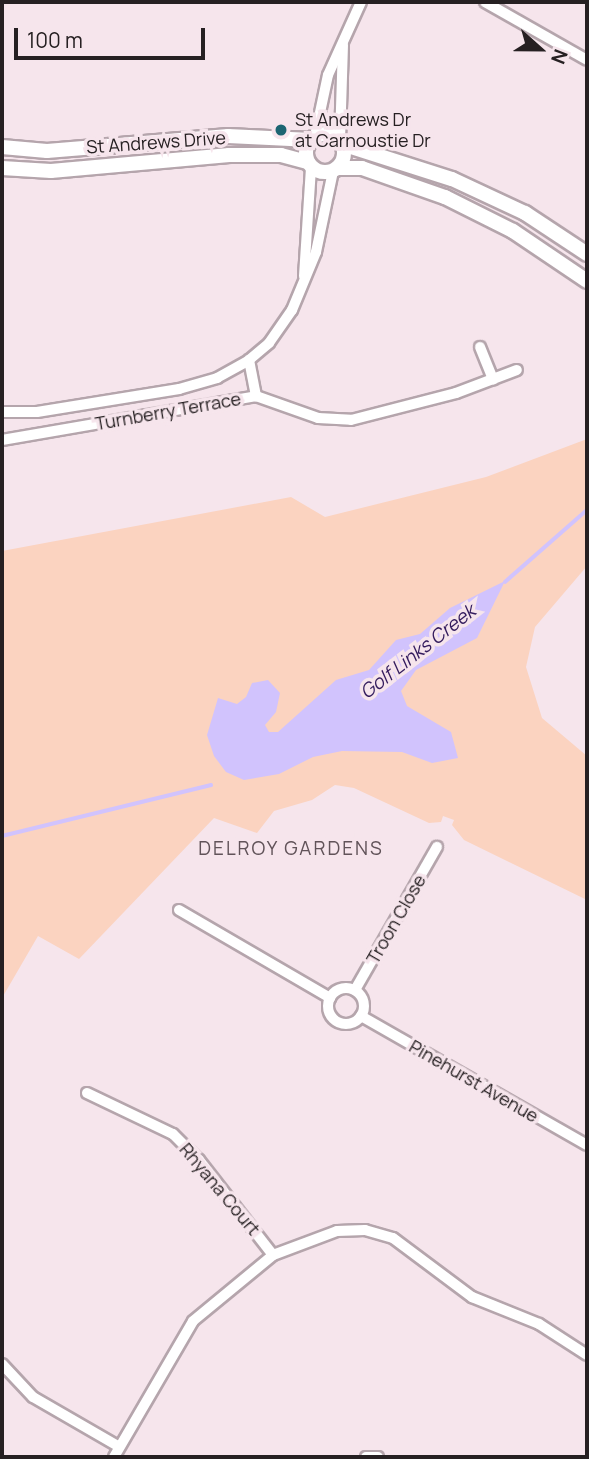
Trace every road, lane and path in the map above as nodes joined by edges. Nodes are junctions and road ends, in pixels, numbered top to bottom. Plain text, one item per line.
1 (359, 2) edge
2 (485, 2) edge
3 (342, 42) junction
4 (587, 60) edge
5 (313, 138) junction
6 (341, 142) junction
7 (2, 147) edge
8 (309, 165) junction
9 (2, 168) edge
10 (336, 169) junction
11 (587, 254) edge
12 (304, 279) junction
13 (587, 281) edge
14 (480, 347) dead end
15 (249, 360) junction
16 (517, 370) dead end
17 (493, 379) junction
18 (257, 396) junction
19 (2, 412) edge
20 (2, 440) edge
21 (438, 847) dead end
22 (179, 910) dead end
23 (355, 990) junction
24 (330, 998) junction
25 (361, 1016) junction
26 (87, 1093) dead end
27 (587, 1145) edge
28 (273, 1255) junction
29 (587, 1355) edge
30 (2, 1364) edge
31 (116, 1452) edge
32 (366, 1457) edge
33 (378, 1457) edge

1 - 3 street
2 - 4 street
3 - 5 street
3 - 6 street
5 - 6 street
5 - 7 street, St Andrews Drive
5 - 8 street
6 - 10 street
6 - 11 street
8 - 9 street, St Andrews Drive
8 - 10 street
8 - 12 street
10 - 12 street
10 - 13 street
12 - 15 street
14 - 17 street
15 - 18 street
15 - 19 street
16 - 17 street, Turnberry Terrace
17 - 18 street, Turnberry Terrace
18 - 20 street, Turnberry Terrace
21 - 23 street, Troon Close
22 - 24 street
23 - 24 street
23 - 25 street
24 - 25 street
25 - 27 street, Pinehurst Avenue
26 - 28 street, Rhyana Court
28 - 29 street
28 - 31 street
30 - 31 street
32 - 33 street

